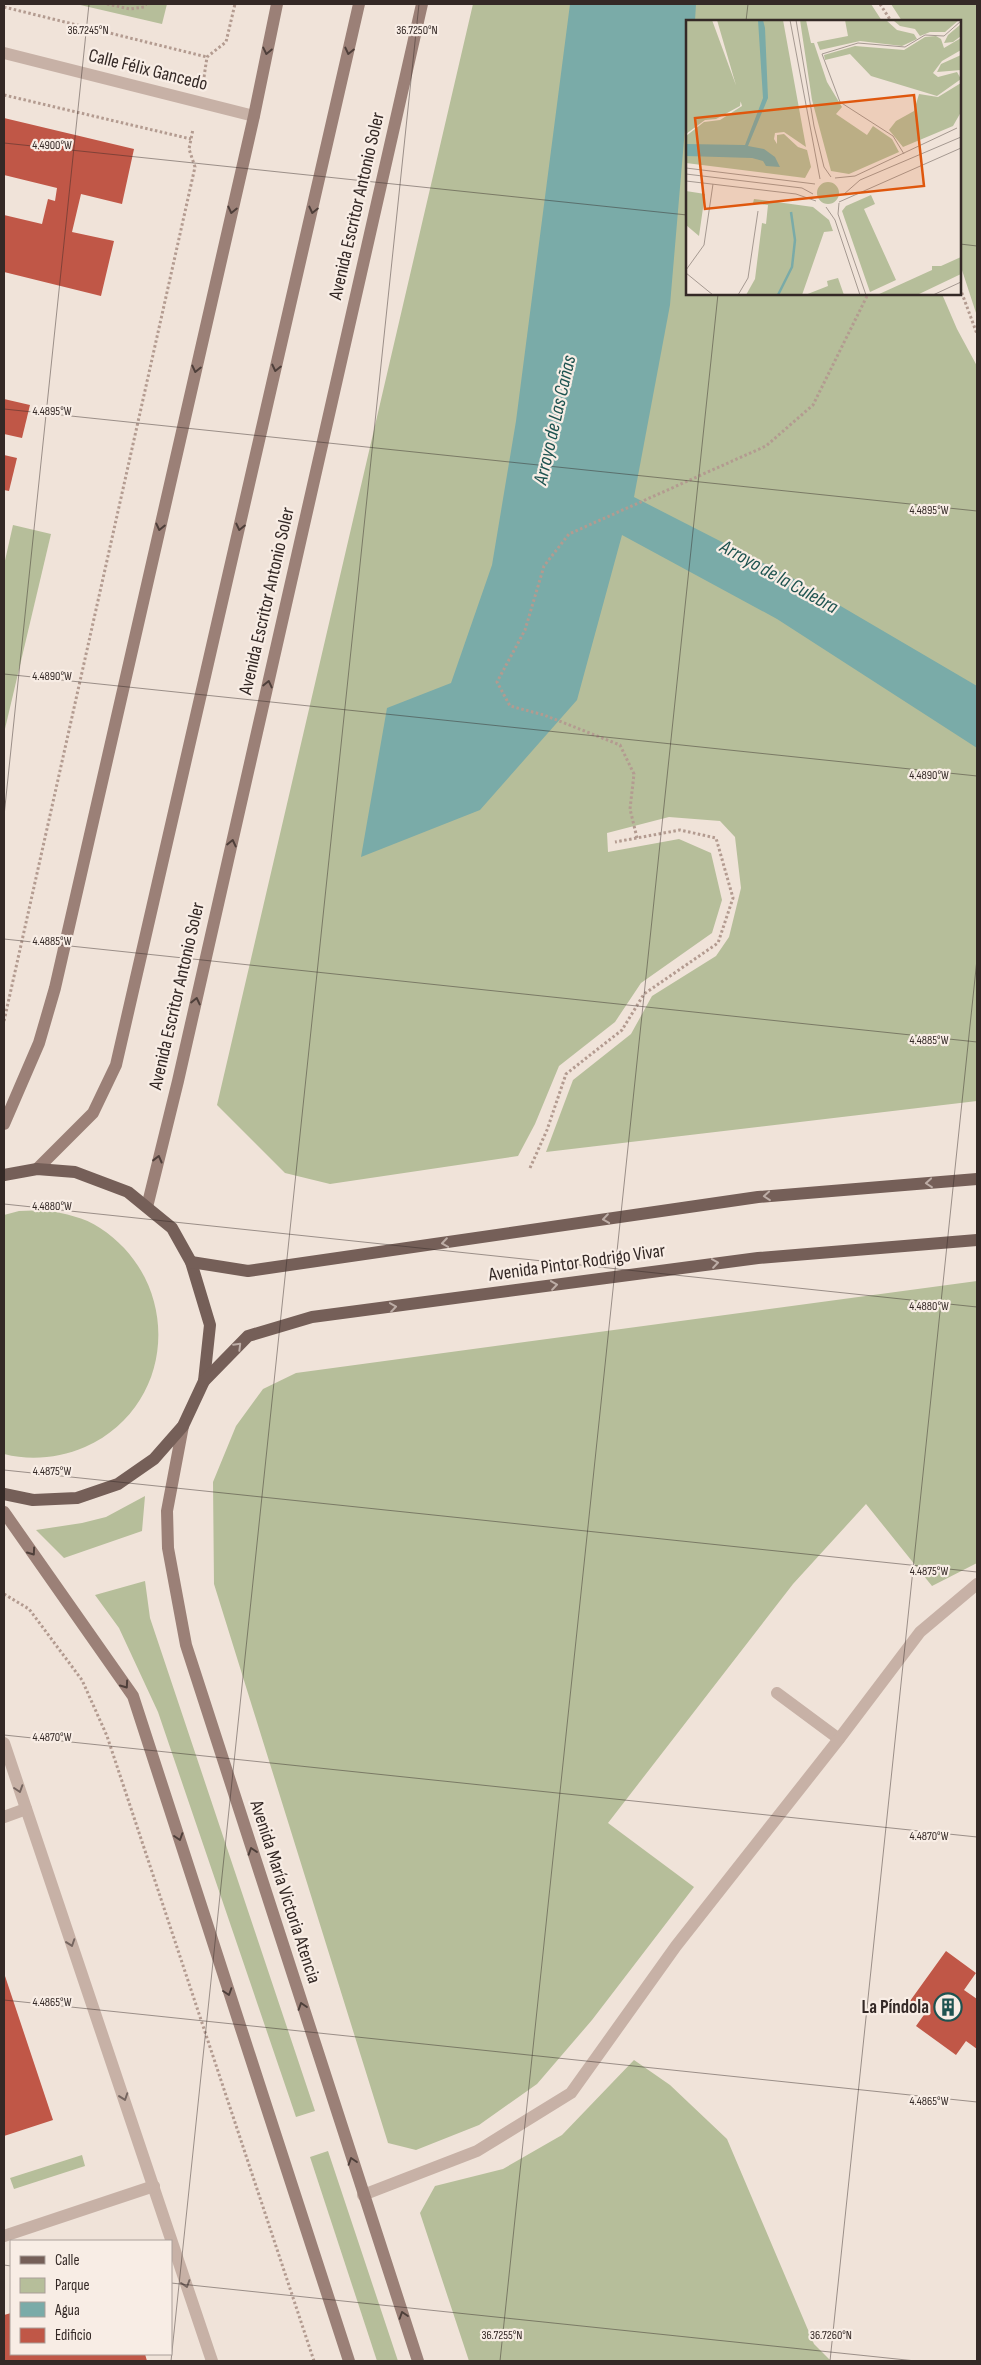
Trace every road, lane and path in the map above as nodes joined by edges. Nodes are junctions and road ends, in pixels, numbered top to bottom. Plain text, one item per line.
1 (107, 4) edge
2 (146, 4) edge
3 (235, 4) edge
4 (277, 4) edge
5 (359, 4) edge
6 (422, 4) edge
7 (880, 4) edge
8 (4, 8) edge
9 (891, 20) edge
10 (4, 53) edge
11 (208, 57) junction
12 (4, 95) edge
13 (199, 102) junction
14 (254, 116) junction
15 (191, 139) junction
16 (961, 291) edge
17 (868, 295) edge
18 (977, 334) edge
19 (637, 838) junction
20 (615, 842) dead end
21 (4, 1021) edge
22 (4, 1124) edge
23 (530, 1168) dead end
24 (36, 1169) junction
25 (4, 1175) edge
26 (977, 1179) edge
27 (147, 1207) junction
28 (977, 1240) edge
29 (192, 1262) junction
30 (204, 1381) junction
31 (183, 1426) junction
32 (4, 1494) edge
33 (4, 1512) edge
34 (977, 1584) edge
35 (4, 1594) edge
36 (777, 1693) dead end
37 (839, 1739) junction
38 (4, 1743) edge
39 (26, 1809) junction
40 (4, 1817) edge
41 (154, 2186) junction
42 (363, 2195) junction
43 (4, 2236) edge
44 (172, 2240) edge
45 (172, 2240) edge
46 (212, 2361) edge
47 (314, 2361) edge
48 (349, 2361) edge
49 (418, 2361) edge

1 - 2 path
3 - 11 path
4 -> 14 street
5 -> 24 street
27 -> 6 street, Avenida Escritor Antonio Soler
7 - 9 path
8 - 11 path
10 - 13 street, Calle Félix Gancedo
11 - 13 path
12 - 15 path
13 - 14 street, Calle Félix Gancedo
13 - 15 path
14 -> 22 street
15 - 21 path
16 - 18 path
17 - 19 path
19 - 20 path
19 - 23 path
24 - 25 main road
24 - 27 main road
26 -> 29 main road, Avenida Pintor Rodrigo Vivar
27 - 29 main road
30 -> 28 main road, Avenida Pintor Rodrigo Vivar
29 - 30 main road
30 - 31 main road
31 - 32 main road
42 -> 31 street, Avenida María Victoria Atencia
33 -> 48 street
34 - 37 street
35 - 47 path
36 - 37 street
37 - 42 street
38 -> 39 street
39 - 40 street
39 -> 41 street
41 - 43 street
41 -> 44 street
49 -> 42 street, Avenida María Victoria Atencia
45 -> 46 street

